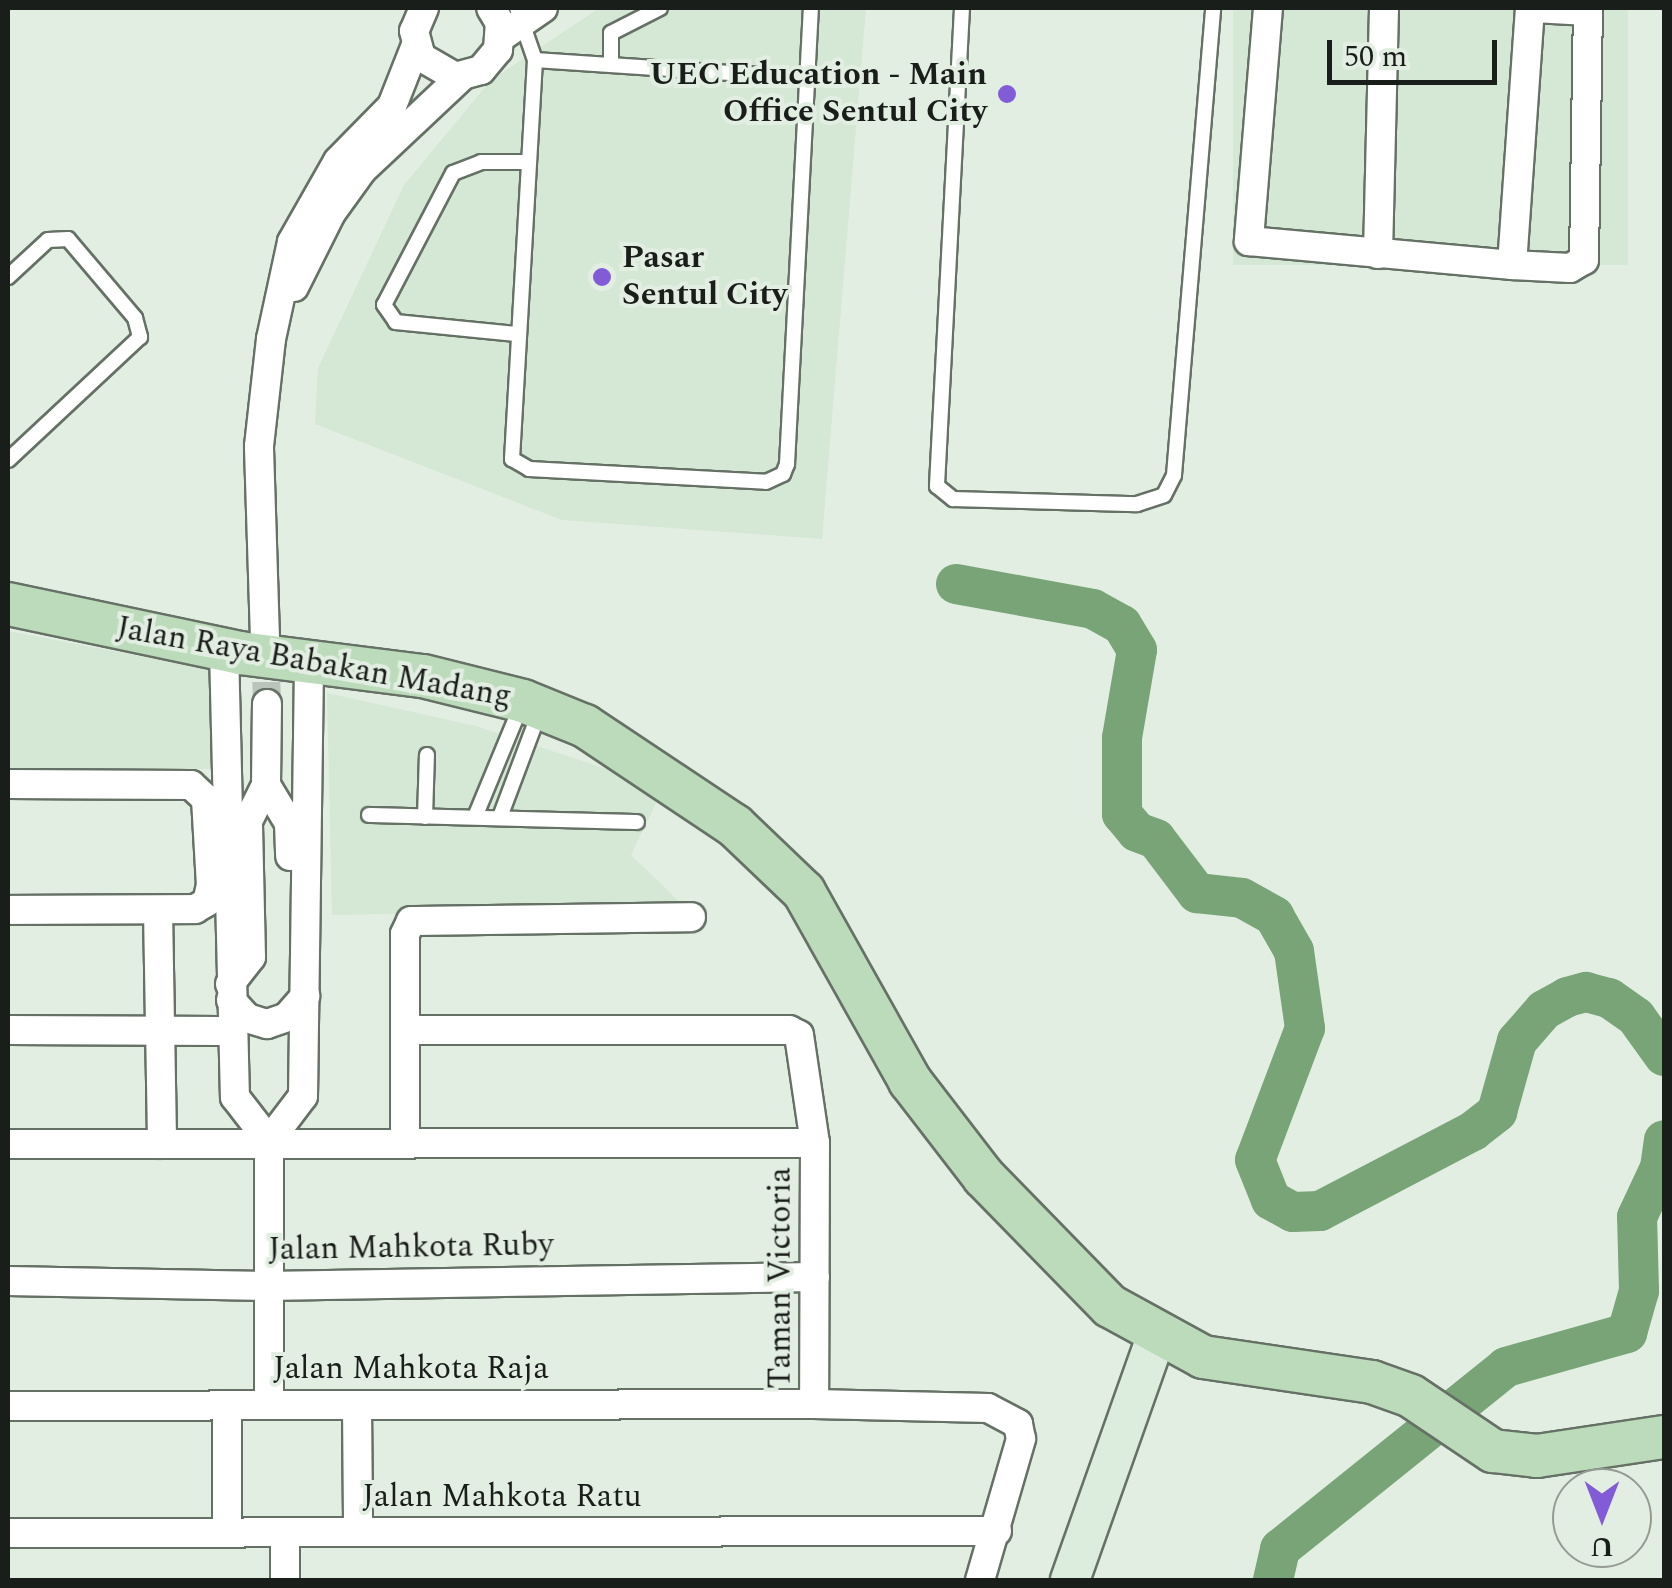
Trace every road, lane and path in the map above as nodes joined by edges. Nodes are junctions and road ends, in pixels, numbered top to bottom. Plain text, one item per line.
1 (424, 8) edge
2 (492, 8) edge
3 (660, 8) edge
4 (811, 8) edge
5 (962, 8) edge
6 (1213, 8) edge
7 (1268, 8) edge
8 (1384, 8) edge
9 (1532, 8) edge
10 (1588, 9) edge
11 (521, 18) edge
12 (416, 45) junction
13 (535, 60) junction
14 (611, 63) junction
15 (462, 76) junction
16 (808, 78) junction
17 (528, 162) junction
18 (1378, 254) junction
19 (1512, 264) junction
20 (8, 277) edge
21 (516, 334) junction
22 (271, 339) junction
23 (8, 460) edge
24 (8, 604) edge
25 (265, 639) tunnel mouth
26 (224, 650) junction
27 (308, 664) junction
28 (267, 704) tunnel mouth
29 (532, 704) junction
30 (427, 755) dead end
31 (8, 784) edge
32 (266, 784) junction
33 (369, 815) dead end
34 (475, 817) junction
35 (425, 818) junction
36 (500, 818) junction
37 (636, 822) dead end
38 (8, 910) edge
39 (158, 910) junction
40 (691, 917) dead end
41 (305, 988) junction
42 (230, 992) junction
43 (8, 1030) edge
44 (160, 1030) junction
45 (406, 1030) junction
46 (221, 1032) dead end
47 (269, 1141) junction
48 (815, 1143) junction
49 (8, 1144) edge
50 (162, 1144) junction
51 (405, 1144) junction
52 (815, 1277) junction
53 (8, 1281) edge
54 (266, 1286) junction
55 (1157, 1334) junction
56 (268, 1402) junction
57 (814, 1404) junction
58 (226, 1405) junction
59 (357, 1405) junction
60 (8, 1406) edge
61 (1664, 1437) edge
62 (997, 1531) junction
63 (227, 1532) junction
64 (284, 1532) junction
65 (358, 1532) junction
66 (8, 1533) edge
67 (285, 1580) edge
68 (980, 1580) edge
69 (1070, 1580) edge

1 - 12 street
2 - 11 street
3 - 14 lane
4 - 16 lane
5 - 6 lane
7 - 18 street
8 - 18 street
9 - 10 street
9 - 19 street
10 - 19 street
11 - 13 lane
11 - 15 street
12 - 15 street
12 - 22 street
13 - 14 lane
13 - 17 lane
14 - 16 lane
15 - 22 street
16 - 21 lane
17 - 21 lane
17 - 21 lane
18 - 19 street
20 - 23 lane
22 - 25 street
24 - 26 main road, Jalan Raya Babakan Madang
26 - 27 main road, Jalan Raya Babakan Madang
26 - 42 street
27 - 29 main road, Jalan Raya Babakan Madang
27 - 41 street
28 - 32 street
29 - 34 lane
29 - 36 lane
29 - 55 main road, Jalan Raya Babakan Madang
30 - 35 lane
31 - 39 street
32 - 41 street
32 - 42 street
33 - 35 lane
34 - 35 lane
34 - 36 lane
36 - 37 lane
38 - 39 street
39 - 44 street
40 - 45 street
41 - 42 street
41 - 47 street
42 - 47 street
43 - 44 street
44 - 46 street
44 - 50 street
45 - 48 street, Taman Victoria
45 - 51 street
47 - 50 street, Taman Victoria
47 - 51 street, Taman Victoria
47 - 54 street
48 - 51 street, Taman Victoria
48 - 52 street, Taman Victoria
49 - 50 street, Taman Victoria
52 - 54 street, Jalan Mahkota Ruby
52 - 57 street, Taman Victoria
53 - 54 street, Jalan Mahkota Ruby
54 - 56 street
55 - 61 main road, Jalan Raya Babakan Madang
55 - 69 street
56 - 58 street, Jalan Mahkota Raja
56 - 59 street, Jalan Mahkota Raja
57 - 59 street, Jalan Mahkota Raja
57 - 62 street, Taman Victoria
58 - 60 street, Jalan Mahkota Raja
58 - 63 street
59 - 65 street
62 - 65 street, Jalan Mahkota Ratu
62 - 68 street, Taman Victoria
63 - 64 street, Jalan Mahkota Ratu
63 - 66 street, Jalan Mahkota Ratu
64 - 65 street, Jalan Mahkota Ratu
64 - 67 street

